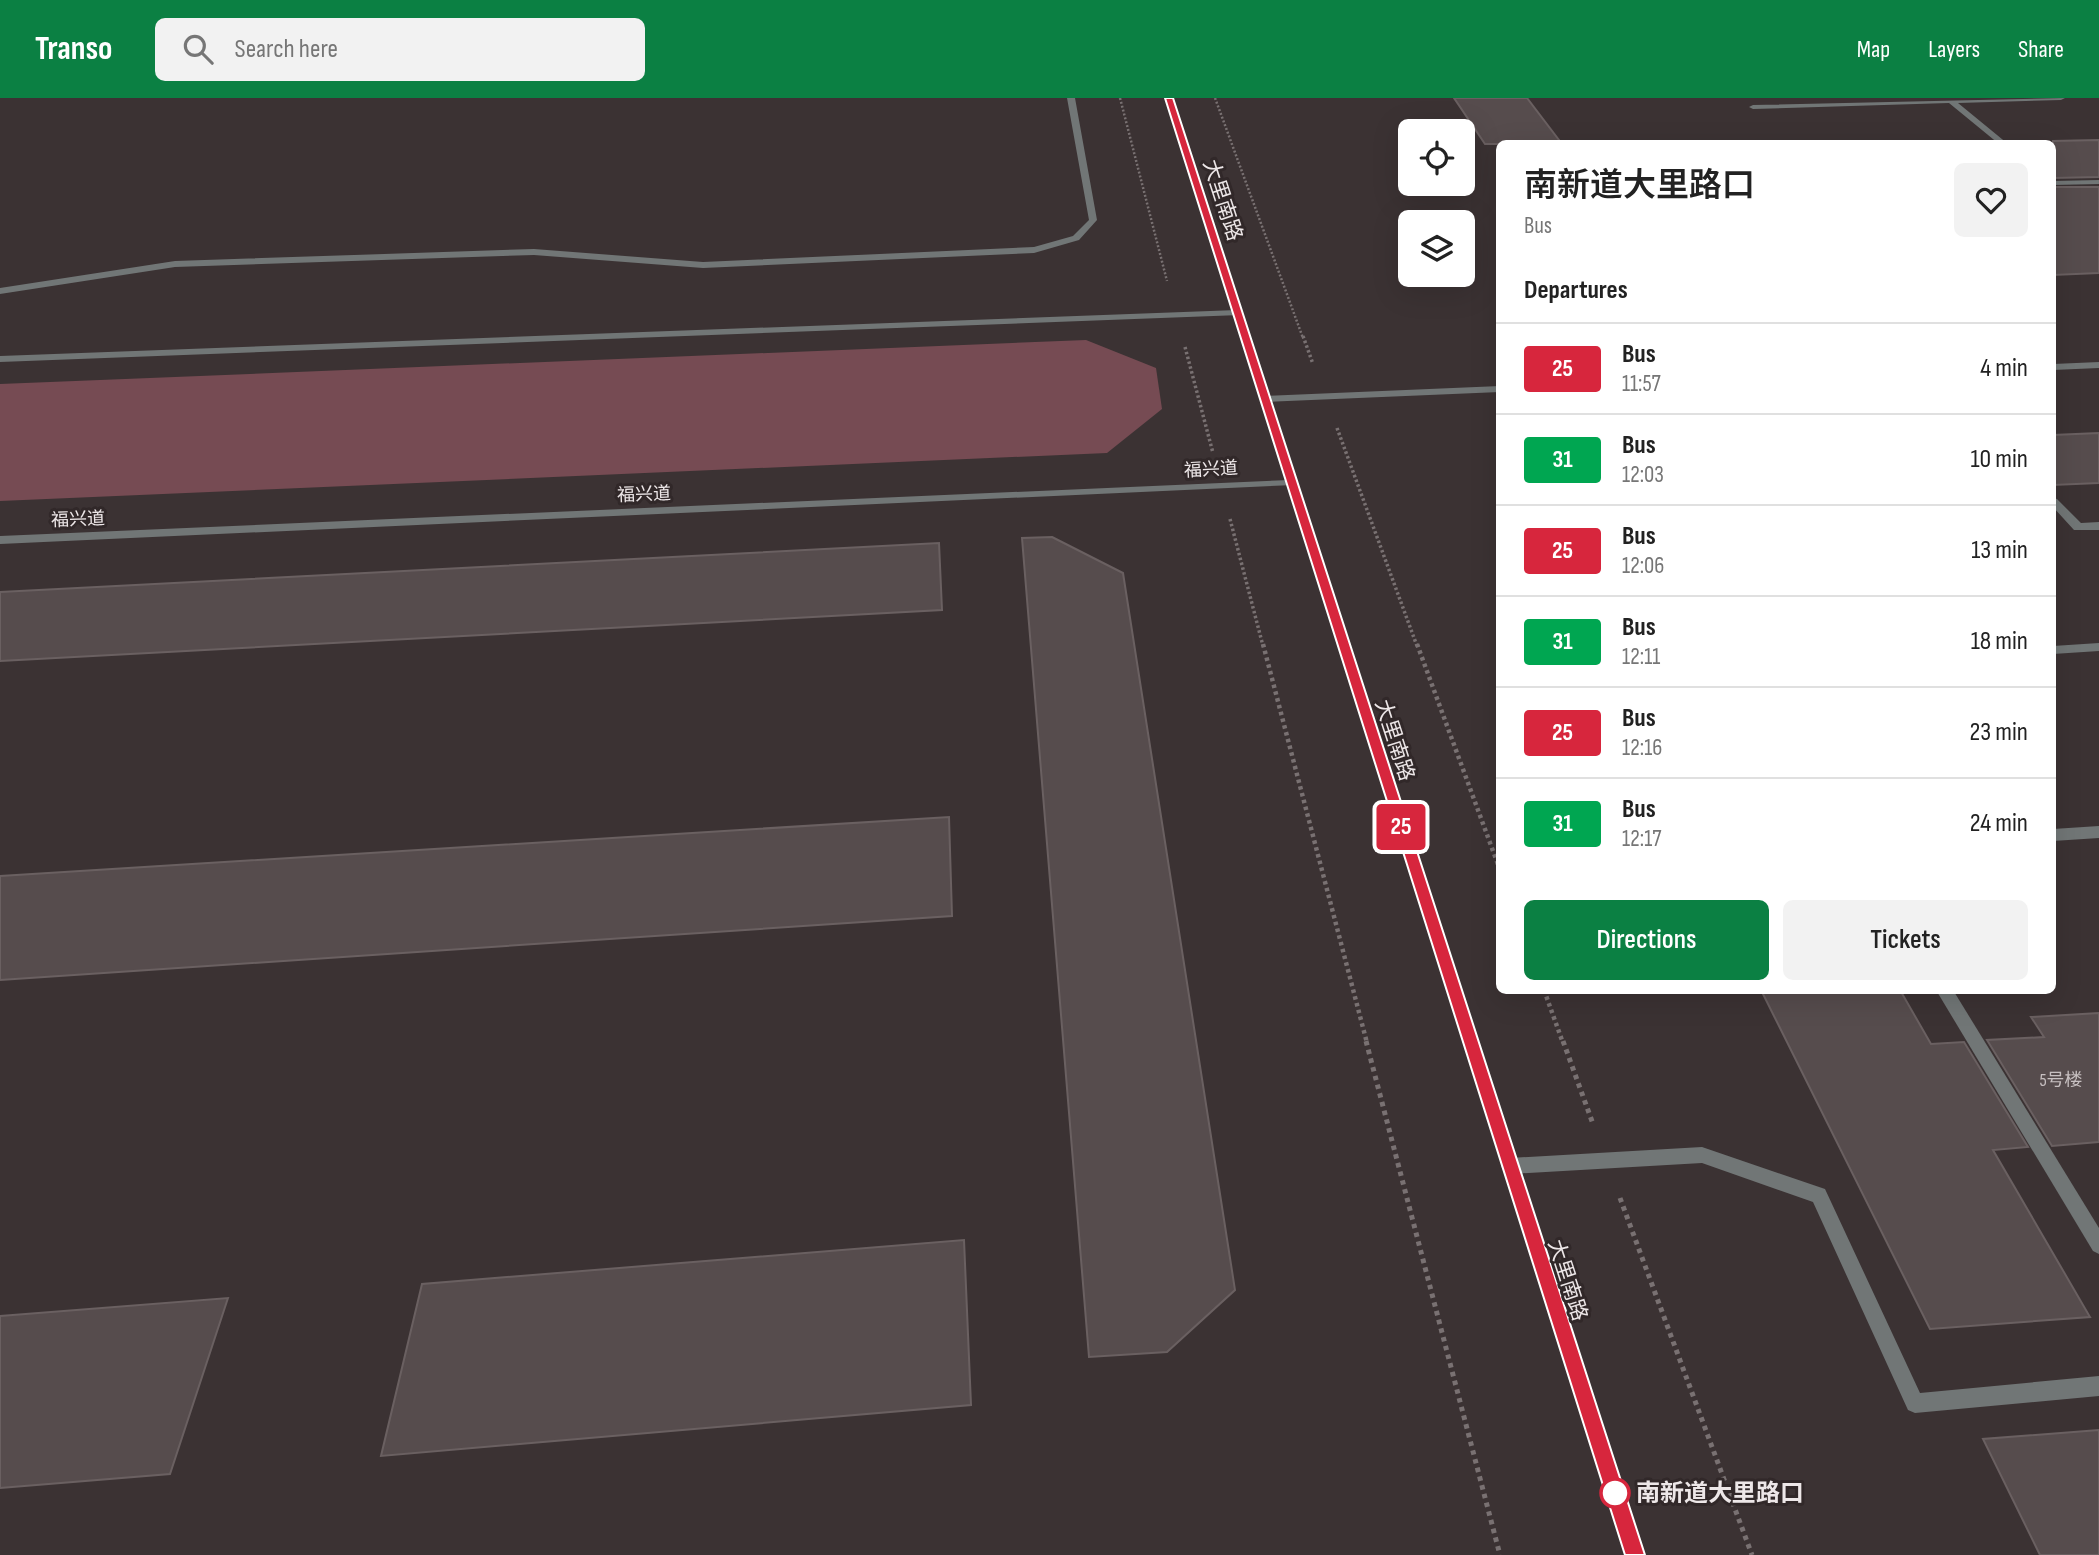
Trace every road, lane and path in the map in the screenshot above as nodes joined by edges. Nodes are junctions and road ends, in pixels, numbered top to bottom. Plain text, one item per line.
1 (1071, 98) edge
2 (1120, 98) edge
3 (1169, 98) edge
4 (1215, 98) edge
5 (2061, 98) edge
6 (1950, 100) edge
7 (1753, 107) dead end
8 (1999, 140) edge
9 (2099, 182) edge
10 (2056, 183) edge
11 (0, 290) edge
12 (1237, 313) junction
13 (1176, 316) junction
14 (0, 359) edge
15 (2099, 365) edge
16 (2056, 367) edge
17 (1496, 389) edge
18 (1325, 397) junction
19 (1265, 399) junction
20 (1290, 483) junction
21 (1221, 486) junction
22 (2056, 504) edge
23 (2099, 526) edge
24 (0, 540) edge
25 (2099, 647) edge
26 (2056, 650) edge
27 (2099, 832) edge
28 (2056, 835) edge
29 (1496, 859) edge
30 (1545, 994) edge
31 (1946, 994) edge
32 (1607, 1161) junction
33 (1510, 1166) junction
34 (2099, 1245) edge
35 (2099, 1386) edge
36 (1500, 1555) edge
37 (1635, 1555) edge
38 (1752, 1555) edge

1 - 11 street
2 - 13 path
3 - 12 main road, 大里南路
4 - 18 path
5 - 6 street
6 - 7 street
6 - 8 street
9 - 10 street
12 - 13 street
12 - 19 main road, 大里南路
13 - 14 street
13 - 21 path
15 - 16 street
17 - 18 street
18 - 19 street
18 - 29 path
19 - 20 main road, 大里南路
20 - 21 street, 福兴道
20 - 33 main road, 大里南路
21 - 24 street, 福兴道
21 - 36 path
22 - 23 street
25 - 26 street
27 - 28 street
30 - 32 path
31 - 34 street
32 - 33 street
32 - 35 street
32 - 38 path
33 - 37 main road, 大里南路

